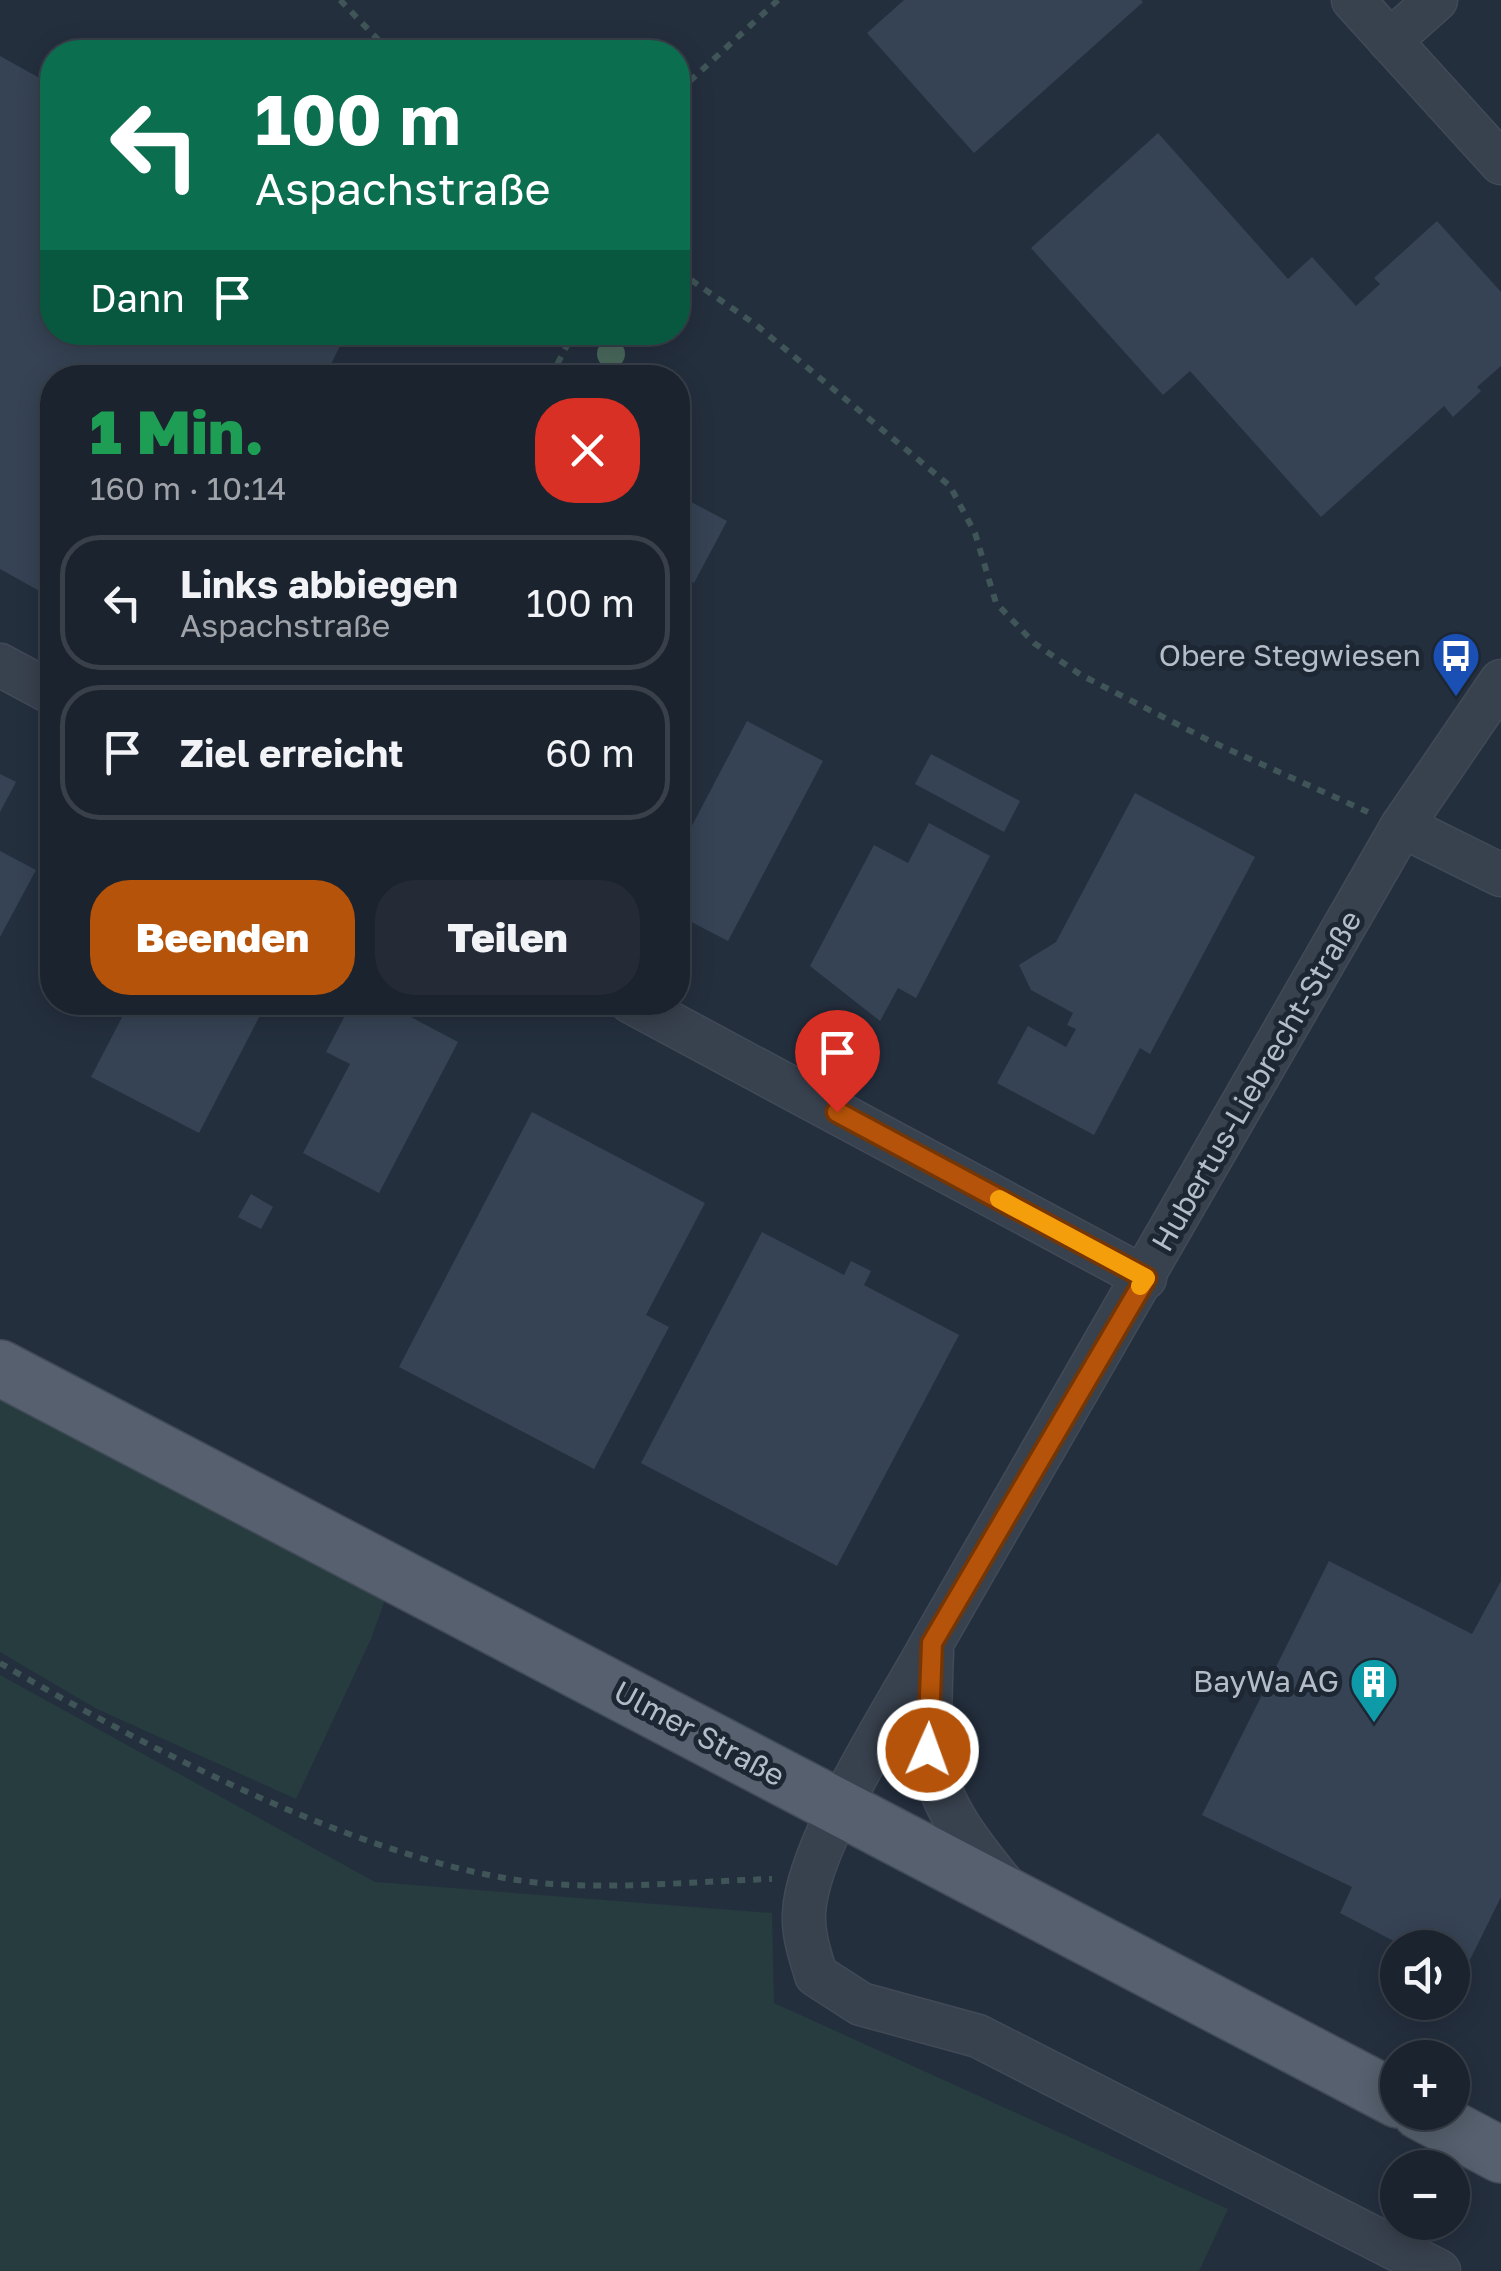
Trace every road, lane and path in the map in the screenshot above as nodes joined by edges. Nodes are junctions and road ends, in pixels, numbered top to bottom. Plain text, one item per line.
1 (340, 0) edge
2 (778, 0) edge
3 (1354, 0) edge
4 (1436, 0) edge
5 (378, 40) edge
6 (1390, 41) junction
7 (690, 81) edge
8 (1501, 163) edge
9 (690, 279) edge
10 (0, 664) edge
11 (1501, 682) edge
12 (40, 686) edge
13 (1402, 826) junction
14 (1501, 875) edge
15 (655, 1015) edge
16 (1146, 1278) junction
17 (0, 1368) edge
18 (932, 1643) junction
19 (0, 1662) edge
20 (842, 1809) junction
21 (808, 1885) junction
22 (1016, 1900) junction
23 (1380, 2091) edge
24 (1454, 2130) edge
25 (1501, 2155) edge
26 (1439, 2271) edge

1 - 5 path
2 - 7 path
3 - 6 street
4 - 6 street
6 - 8 street
9 - 13 path
10 - 12 street
11 - 13 street, Hubertus-Liebrecht-Straße
13 - 14 street
13 - 16 street, Hubertus-Liebrecht-Straße
15 - 16 street
16 - 18 street, Hubertus-Liebrecht-Straße
17 - 20 main road, Ulmer Straße
18 - 20 street, Hubertus-Liebrecht-Straße
18 - 22 street, Hubertus-Liebrecht-Straße
19 - 21 path
20 - 21 street, Hubertus-Liebrecht-Straße
20 - 22 main road, Ulmer Straße
21 - 26 street
22 - 23 main road, Ulmer Straße
24 - 25 main road

